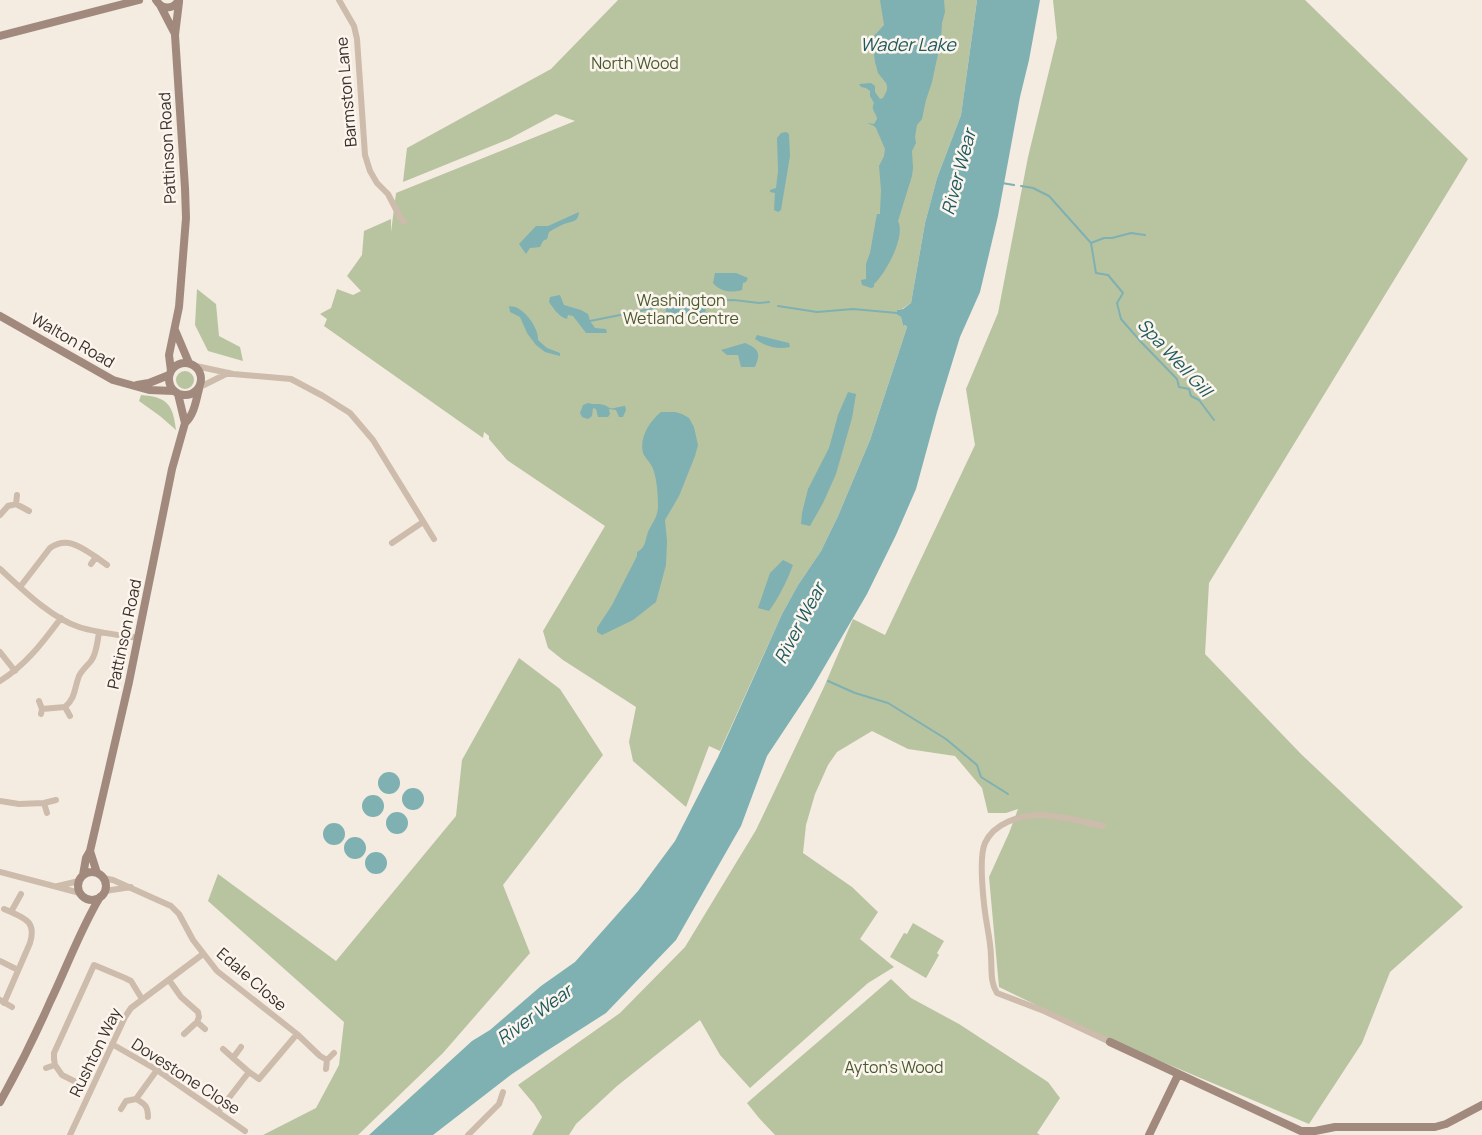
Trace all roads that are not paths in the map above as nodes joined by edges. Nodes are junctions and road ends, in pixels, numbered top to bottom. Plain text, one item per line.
1 (339, 0) edge
2 (137, 1) edge
3 (179, 1) edge
4 (157, 2) edge
5 (175, 35) junction
6 (0, 36) edge
7 (404, 222) dead end
8 (0, 316) edge
9 (175, 330) junction
10 (192, 365) junction
11 (170, 373) junction
12 (229, 373) junction
13 (134, 385) junction
14 (199, 388) junction
15 (176, 393) junction
16 (185, 423) junction
17 (16, 495) dead end
18 (16, 504) junction
19 (28, 511) dead end
20 (0, 515) edge
21 (423, 522) junction
22 (434, 539) dead end
23 (392, 543) dead end
24 (96, 556) junction
25 (91, 564) dead end
26 (107, 565) dead end
27 (0, 569) edge
28 (20, 587) junction
29 (61, 618) junction
30 (99, 633) junction
31 (139, 638) junction
32 (0, 652) edge
33 (15, 671) junction
34 (0, 681) edge
35 (39, 701) dead end
36 (65, 707) junction
37 (70, 716) dead end
38 (56, 800) dead end
39 (0, 801) edge
40 (44, 802) junction
41 (47, 813) dead end
42 (1103, 826) dead end
43 (90, 851) junction
44 (0, 872) edge
45 (100, 876) junction
46 (81, 878) junction
47 (58, 886) junction
48 (131, 887) junction
49 (21, 894) dead end
50 (102, 894) junction
51 (82, 895) junction
52 (87, 918) junction
53 (203, 954) junction
54 (0, 961) edge
55 (18, 970) junction
56 (169, 980) junction
57 (142, 999) junction
58 (2, 1001) edge
59 (12, 1007) dead end
60 (197, 1022) junction
61 (205, 1029) dead end
62 (184, 1034) dead end
63 (297, 1034) junction
64 (1110, 1042) joint
65 (112, 1044) junction
66 (241, 1047) dead end
67 (223, 1049) dead end
68 (334, 1053) dead end
69 (233, 1058) junction
70 (327, 1060) junction
71 (55, 1065) junction
72 (45, 1068) dead end
73 (326, 1069) dead end
74 (157, 1070) junction
75 (249, 1072) junction
76 (1178, 1075) junction
77 (74, 1081) dead end
78 (503, 1092) dead end
79 (136, 1099) junction
80 (0, 1102) edge
81 (1482, 1105) edge
82 (121, 1109) dead end
83 (218, 1112) junction
84 (148, 1117) dead end
85 (246, 1132) edge
86 (70, 1135) edge
87 (468, 1135) edge
88 (1149, 1135) edge

1 - 7 street, Barmston Lane
2 - 4 street
2 - 6 street
3 - 4 street
3 - 5 street, Pattinson Road
4 - 5 street, Pattinson Road
5 - 9 street, Pattinson Road
8 - 13 street, Walton Road
9 - 10 street
9 - 11 street, Pattinson Road
10 - 11 street
10 - 12 street
10 - 14 street
11 - 13 street
11 - 15 street
12 - 14 street
12 - 21 street
13 - 15 street, Walton Road
14 - 15 street
14 - 16 street, Pattinson Road
15 - 16 street, Pattinson Road
16 - 31 street, Pattinson Road
17 - 18 street
18 - 19 street
18 - 20 street
21 - 22 street
21 - 23 street
24 - 25 street
24 - 26 street
24 - 28 street
27 - 28 street
28 - 29 street
29 - 30 street
29 - 33 street
30 - 31 street
30 - 36 street
31 - 43 street, Pattinson Road
32 - 33 street
33 - 34 street
35 - 36 street
36 - 37 street
38 - 40 street
39 - 40 street
40 - 41 street
42 - 64 street
43 - 45 street
43 - 46 street, Pattinson Road
44 - 47 street
45 - 46 street
45 - 48 street, Edale Close
45 - 50 street
46 - 47 street
46 - 51 street
47 - 51 street
48 - 50 street
48 - 53 street, Edale Close
49 - 55 street
50 - 51 street
50 - 52 street
51 - 52 street
52 - 80 street
53 - 56 street, Rushton Way
53 - 63 street, Edale Close
54 - 55 street
55 - 58 street
56 - 57 street, Rushton Way
56 - 60 street
57 - 65 street, Rushton Way
57 - 71 street
58 - 59 street
60 - 61 street
60 - 62 street
63 - 70 street, Edale Close
63 - 75 street
64 - 76 street
65 - 74 street, Dovestone Close
65 - 86 street, Rushton Way
66 - 69 street
67 - 69 street
68 - 70 street
69 - 75 street
70 - 73 street
71 - 72 street
71 - 77 street
74 - 79 street
74 - 83 street, Dovestone Close
75 - 83 street
76 - 81 street
76 - 88 street
78 - 87 street
79 - 82 street
79 - 84 street
83 - 85 street, Dovestone Close

